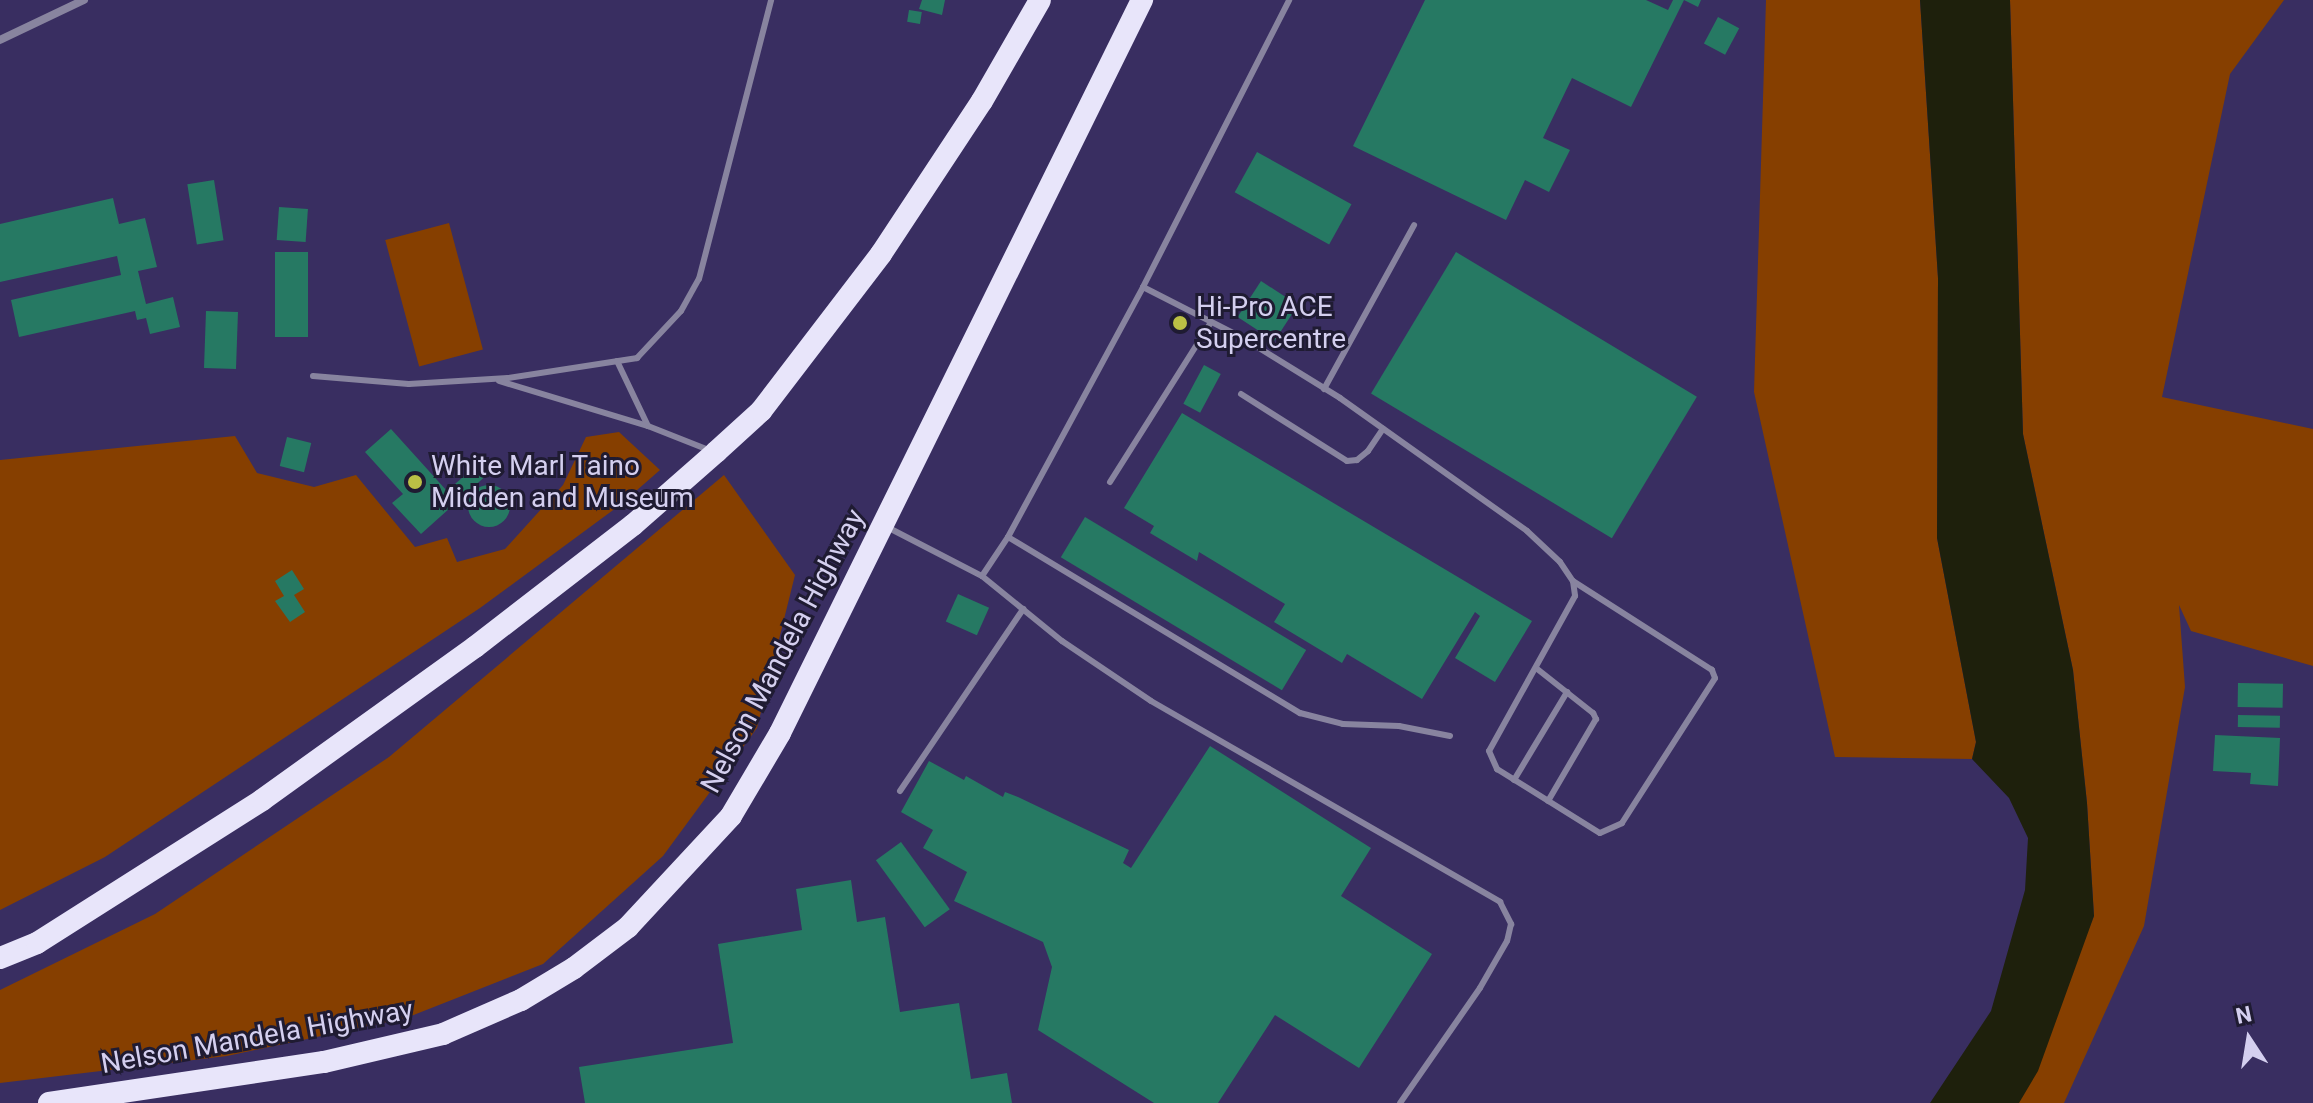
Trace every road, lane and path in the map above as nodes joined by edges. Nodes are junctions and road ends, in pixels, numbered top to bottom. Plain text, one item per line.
1 (84, 0) edge
2 (771, 0) edge
3 (1040, 0) edge
4 (1142, 0) edge
5 (1289, 0) edge
6 (0, 40) edge
7 (1414, 225) dead end
8 (1143, 287) junction
9 (1211, 322) junction
10 (617, 361) junction
11 (313, 376) dead end
12 (494, 379) junction
13 (1324, 389) junction
14 (1241, 394) dead end
15 (648, 426) junction
16 (1383, 429) junction
17 (716, 452) junction
18 (1110, 482) dead end
19 (884, 525) junction
20 (1008, 537) junction
21 (982, 576) junction
22 (1573, 581) junction
23 (1023, 609) junction
24 (1536, 668) junction
25 (1567, 692) junction
26 (1450, 736) dead end
27 (1514, 780) junction
28 (900, 791) dead end
29 (1548, 801) junction
30 (0, 958) edge
31 (49, 1103) edge
32 (1400, 1103) edge

1 - 6 street
2 - 10 lane
3 - 17 highway
4 - 19 highway, Nelson Mandela Highway
5 - 8 lane
7 - 13 lane
8 - 9 lane
8 - 20 lane
9 - 13 lane
9 - 18 lane
10 - 12 lane
10 - 15 lane
11 - 12 lane
12 - 15 lane
13 - 16 lane
14 - 16 lane
15 - 17 lane
16 - 22 lane
17 - 30 highway
19 - 21 lane
19 - 31 highway, Nelson Mandela Highway
20 - 21 lane
20 - 26 lane
21 - 23 lane
22 - 24 lane
22 - 29 lane
23 - 28 lane
23 - 32 lane
24 - 25 lane
24 - 27 lane
25 - 27 lane
25 - 29 lane
27 - 29 lane

